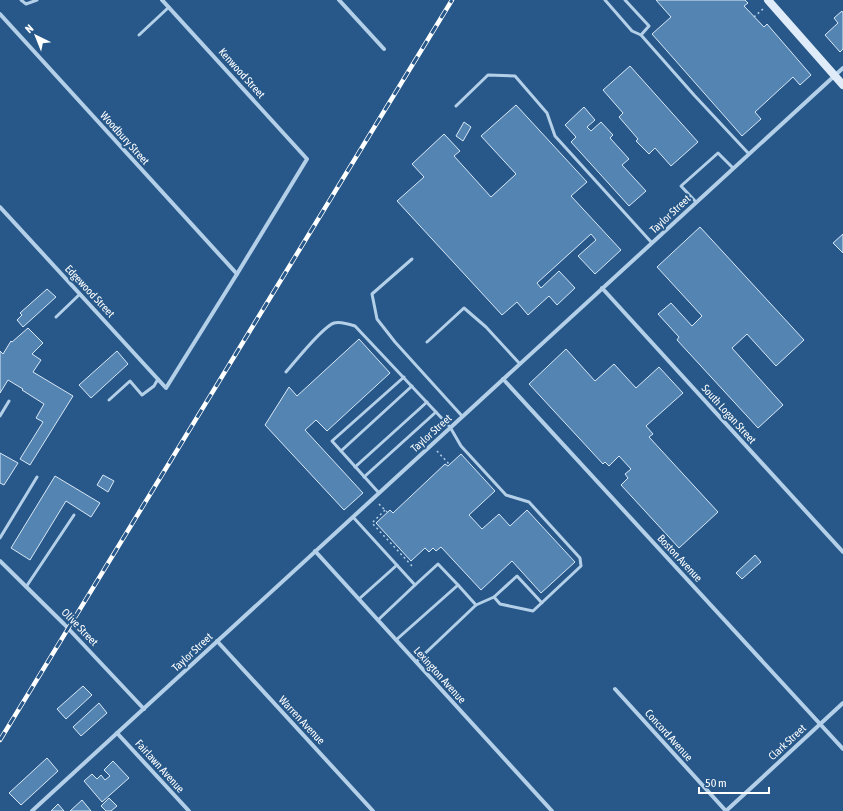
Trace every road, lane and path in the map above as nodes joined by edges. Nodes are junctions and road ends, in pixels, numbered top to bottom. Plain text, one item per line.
1 (21, 0) edge
2 (37, 0) edge
3 (162, 0) edge
4 (339, 0) edge
5 (605, 0) edge
6 (625, 0) edge
7 (768, 0) edge
8 (169, 7) junction
9 (764, 8) dead end
10 (0, 14) edge
11 (754, 17) dead end
12 (139, 35) dead end
13 (641, 35) junction
14 (384, 49) dead end
15 (843, 68) edge
16 (834, 75) junction
17 (843, 85) edge
18 (456, 106) dead end
19 (749, 154) junction
20 (733, 168) junction
21 (696, 202) junction
22 (0, 207) edge
23 (652, 243) junction
24 (412, 259) dead end
25 (237, 274) junction
26 (602, 288) junction
27 (80, 294) junction
28 (56, 316) dead end
29 (427, 342) dead end
30 (520, 364) junction
31 (286, 372) dead end
32 (404, 377) junction
33 (158, 379) junction
34 (503, 379) junction
35 (412, 386) junction
36 (109, 400) dead end
37 (9, 401) dead end
38 (427, 402) junction
39 (436, 412) junction
40 (0, 416) edge
41 (462, 416) junction
42 (450, 427) junction
43 (341, 451) junction
44 (437, 451) dead end
45 (449, 464) dead end
46 (355, 467) junction
47 (38, 476) dead end
48 (364, 477) junction
49 (379, 493) junction
50 (379, 504) dead end
51 (74, 515) dead end
52 (352, 517) junction
53 (0, 538) edge
54 (315, 551) junction
55 (843, 552) edge
56 (0, 561) edge
57 (397, 565) junction
58 (413, 567) dead end
59 (415, 585) junction
60 (458, 585) junction
61 (26, 586) junction
62 (494, 597) junction
63 (359, 599) junction
64 (542, 603) junction
65 (476, 605) junction
66 (378, 620) junction
67 (396, 640) junction
68 (217, 641) junction
69 (416, 662) junction
70 (615, 690) dead end
71 (843, 703) edge
72 (144, 709) junction
73 (820, 724) junction
74 (117, 733) junction
75 (843, 749) edge
76 (32, 811) edge
77 (189, 811) edge
78 (373, 811) edge
79 (552, 811) edge
80 (726, 811) edge

1 - 2 lane
3 - 8 street, Kenwood Street
4 - 14 street
5 - 13 lane
6 - 13 lane
7 - 16 street
8 - 12 lane
8 - 25 street, Kenwood Street
9 - 11 path
10 - 25 street, Woodbury Street
13 - 19 lane
15 - 16 street, Taylor Street
16 - 17 street
16 - 19 street, Taylor Street
18 - 23 lane
19 - 20 street, Taylor Street
20 - 21 street, Taylor Street
20 - 21 lane
21 - 23 street, Taylor Street
22 - 27 street, Edgewood Street
23 - 26 street, Taylor Street
24 - 41 lane
25 - 33 street, Edgewood Street
26 - 30 street, Taylor Street
26 - 55 street, South Logan Street
27 - 28 lane
27 - 33 street, Edgewood Street
29 - 30 lane
30 - 34 street, Taylor Street
31 - 32 lane
32 - 35 lane
32 - 43 lane
33 - 36 lane
34 - 41 street, Taylor Street
34 - 73 street, Boston Avenue
35 - 38 lane
35 - 43 lane
37 - 40 lane
38 - 39 lane
38 - 46 lane
39 - 42 lane
39 - 48 lane
41 - 42 street, Taylor Street
42 - 49 street, Taylor Street
42 - 64 lane
43 - 46 lane
44 - 45 path
46 - 48 lane
47 - 53 lane
48 - 49 lane
49 - 52 street, Taylor Street
50 - 58 path
51 - 61 lane
52 - 54 street, Taylor Street
52 - 57 lane
54 - 63 street, Lexington Avenue
54 - 68 street, Taylor Street
56 - 61 street, Olive Street
57 - 59 lane
57 - 63 lane
59 - 60 lane
59 - 66 lane
60 - 65 lane
60 - 67 lane
61 - 72 street, Olive Street
62 - 64 lane
62 - 64 lane
62 - 65 lane
63 - 66 street, Lexington Avenue
65 - 69 lane
66 - 67 street, Lexington Avenue
67 - 69 street, Lexington Avenue
68 - 72 street, Taylor Street
68 - 78 street, Warren Avenue
69 - 79 street, Lexington Avenue
70 - 80 street, Concord Avenue
71 - 73 street, Clark Street
72 - 74 street, Taylor Street
73 - 75 street, Boston Avenue
73 - 80 street, Clark Street
74 - 76 street, Taylor Street
74 - 77 street, Fairlawn Avenue

